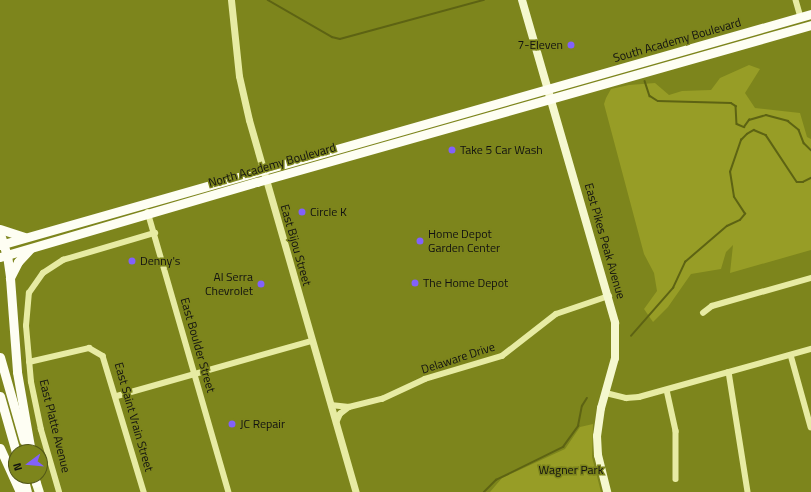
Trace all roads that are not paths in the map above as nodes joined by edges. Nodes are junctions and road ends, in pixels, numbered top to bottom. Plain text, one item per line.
1 (231, 0) edge
2 (522, 0) edge
3 (796, 0) edge
4 (811, 14) edge
5 (800, 17) junction
6 (811, 25) edge
7 (549, 89) junction
8 (552, 99) junction
9 (263, 169) junction
10 (266, 179) junction
11 (146, 203) junction
12 (149, 213) junction
13 (0, 229) edge
14 (155, 233) junction
15 (0, 234) edge
16 (28, 238) junction
17 (2, 245) edge
18 (31, 248) junction
19 (4, 256) edge
20 (10, 278) junction
21 (811, 278) edge
22 (609, 296) junction
23 (703, 313) dead end
24 (312, 341) junction
25 (811, 349) edge
26 (791, 355) junction
27 (0, 357) edge
28 (29, 362) junction
29 (728, 372) junction
30 (195, 374) junction
31 (667, 390) junction
32 (606, 393) junction
33 (0, 396) edge
34 (117, 396) junction
35 (331, 405) junction
36 (349, 407) junction
37 (336, 423) junction
38 (811, 426) edge
39 (14, 444) edge
40 (25, 444) edge
41 (30, 444) edge
42 (0, 448) edge
43 (676, 479) dead end
44 (20, 492) edge
45 (59, 492) edge
46 (144, 492) edge
47 (229, 492) edge
48 (356, 492) edge
49 (607, 492) edge
50 (748, 492) edge

1 - 9 street, East Bijou Street
2 - 7 main road, East Pikes Peak Avenue
3 - 5 street
4 - 5 highway, South Academy Boulevard
5 - 7 highway, South Academy Boulevard
6 - 8 highway, South Academy Boulevard
7 - 8 main road, East Pikes Peak Avenue
7 - 9 highway, North Academy Boulevard
8 - 10 highway, North Academy Boulevard
8 - 22 main road, East Pikes Peak Avenue
9 - 10 street, East Bijou Street
9 - 11 highway, North Academy Boulevard
10 - 12 highway, North Academy Boulevard
10 - 24 street, East Bijou Street
11 - 12 street, East Boulder Street
11 - 16 highway, North Academy Boulevard
12 - 14 street, East Boulder Street
12 - 18 highway, North Academy Boulevard
13 - 16 highway
14 - 28 street, East Platte Avenue
14 - 30 street, East Boulder Street
15 - 17 highway
16 - 17 highway, North Academy Boulevard
17 - 19 highway
18 - 19 highway, North Academy Boulevard
18 - 20 highway
19 - 20 highway
20 - 41 highway
21 - 23 street
22 - 32 main road, East Pikes Peak Avenue
22 - 36 street, Delaware Drive
24 - 30 street
24 - 35 street, East Bijou Street
25 - 26 street
26 - 29 street
26 - 38 street
27 - 40 highway
28 - 34 street, East Saint Vrain Street
28 - 45 street, East Platte Avenue
29 - 31 street
29 - 50 street
30 - 34 street
30 - 47 street, East Boulder Street
31 - 32 street
31 - 43 street
32 - 49 main road, East Pikes Peak Avenue
33 - 39 highway
34 - 46 street, East Saint Vrain Street
35 - 36 street, Delaware Drive
35 - 37 street, East Bijou Street
36 - 37 street
37 - 48 street, East Bijou Street
42 - 44 highway

